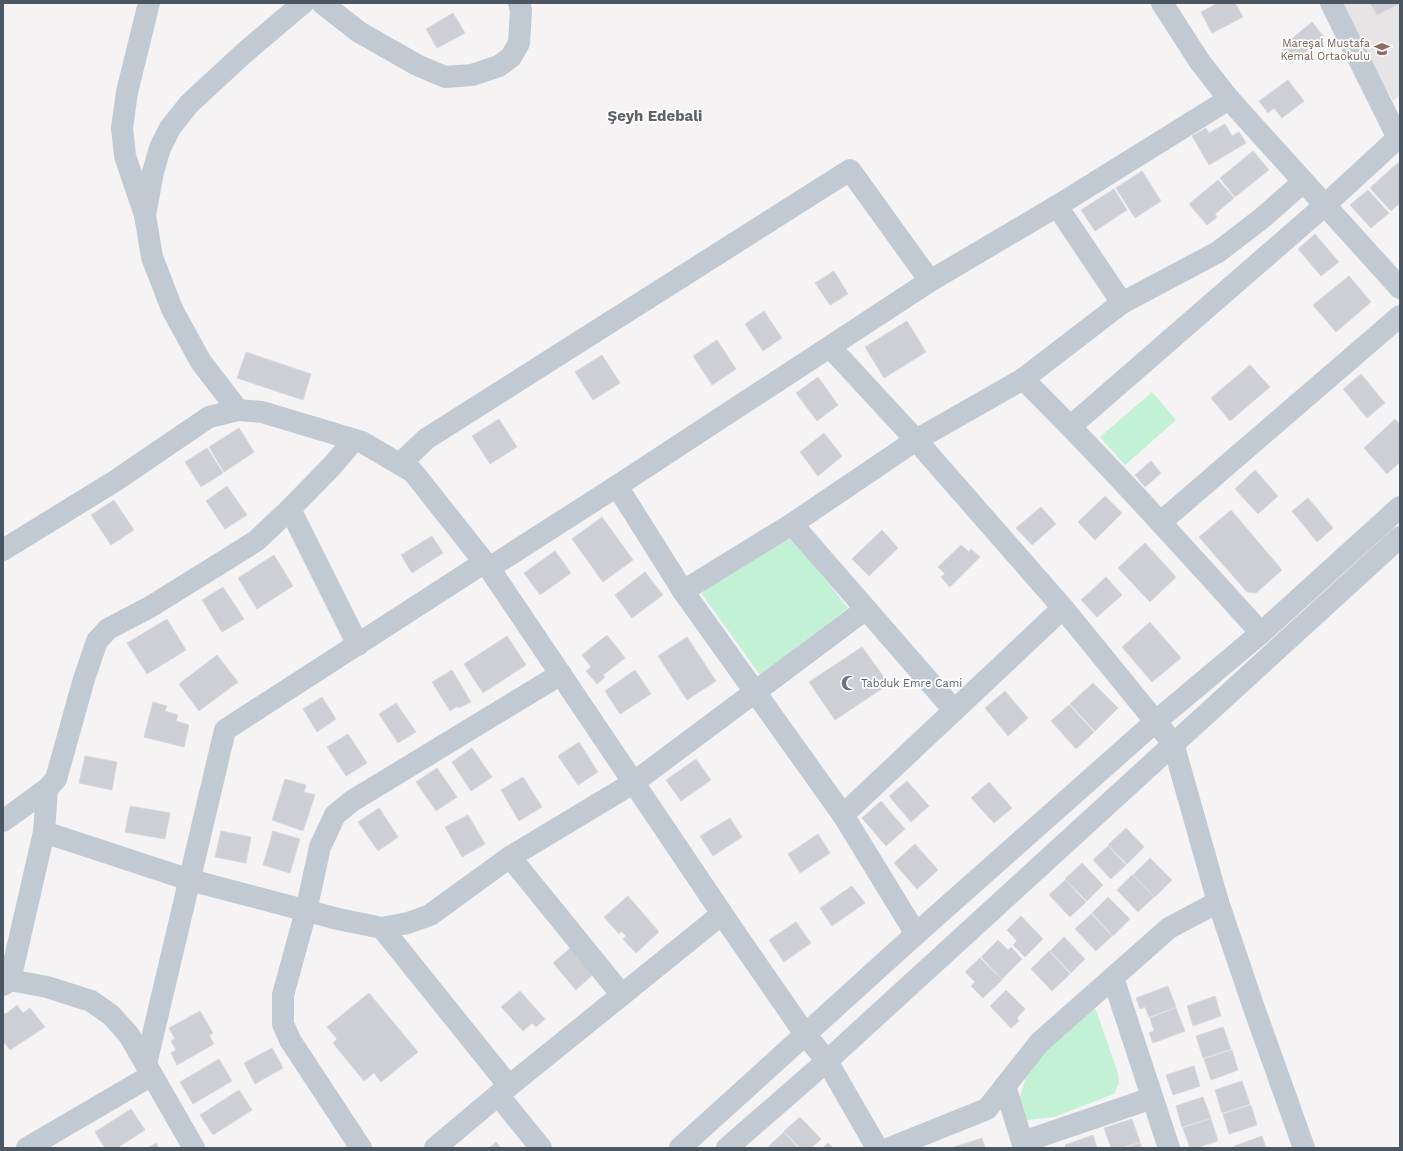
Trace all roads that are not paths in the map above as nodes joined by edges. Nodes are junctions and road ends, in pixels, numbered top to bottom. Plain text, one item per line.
1 (149, 3) edge
2 (303, 3) edge
3 (322, 3) edge
4 (519, 3) edge
5 (1162, 3) edge
6 (1331, 3) edge
7 (1229, 99) junction
8 (1399, 137) edge
9 (1303, 182) junction
10 (1057, 206) junction
11 (1324, 206) junction
12 (146, 215) junction
13 (930, 281) junction
14 (1400, 288) edge
15 (1122, 303) junction
16 (1400, 316) edge
17 (830, 347) junction
18 (1023, 379) junction
19 (238, 410) junction
20 (1071, 426) junction
21 (354, 440) junction
22 (916, 440) junction
23 (400, 464) junction
24 (617, 486) junction
25 (1400, 507) edge
26 (290, 509) junction
27 (1161, 522) junction
28 (792, 524) junction
29 (1400, 537) edge
30 (3, 550) edge
31 (487, 565) junction
32 (683, 591) junction
33 (1063, 608) junction
34 (866, 609) junction
35 (1261, 633) junction
36 (358, 645) junction
37 (561, 674) junction
38 (756, 693) junction
39 (954, 710) junction
40 (1155, 722) junction
41 (1173, 743) junction
42 (634, 783) junction
43 (47, 789) junction
44 (843, 815) junction
45 (3, 821) edge
46 (44, 832) junction
47 (510, 857) junction
48 (190, 880) junction
49 (1218, 902) junction
50 (306, 911) junction
51 (722, 914) junction
52 (382, 928) junction
53 (916, 934) junction
54 (1113, 978) junction
55 (6, 982) edge
56 (622, 995) junction
57 (805, 1034) junction
58 (827, 1061) junction
59 (149, 1069) junction
60 (1005, 1086) junction
61 (504, 1091) junction
62 (1152, 1098) junction
63 (1023, 1145) edge
64 (27, 1148) edge
65 (194, 1148) edge
66 (361, 1148) edge
67 (435, 1148) edge
68 (541, 1148) edge
69 (680, 1148) edge
70 (726, 1148) edge
71 (877, 1148) edge
72 (890, 1148) edge
73 (1169, 1148) edge
74 (1304, 1148) edge

1 - 12 street
2 - 12 street
3 - 4 street
5 - 7 street
6 - 8 street
7 - 9 street
7 - 10 street
8 - 11 street
9 - 11 street
9 - 15 street
10 - 13 street
10 - 15 street
11 - 14 street
11 - 20 street
12 - 19 street
13 - 17 street
13 - 23 street
15 - 18 street
16 - 27 street
17 - 22 street
17 - 24 street
18 - 20 street
18 - 22 street
19 - 21 street
19 - 30 street
20 - 27 street
21 - 23 street
21 - 26 street
22 - 28 street
22 - 33 street
23 - 31 street
24 - 31 street
24 - 32 street
25 - 35 street
26 - 36 street
26 - 43 street
27 - 35 street
28 - 32 street
28 - 34 street
29 - 41 street
31 - 36 street
31 - 37 street
32 - 38 street
33 - 39 street
33 - 40 street
34 - 38 street
34 - 39 street
35 - 40 street
36 - 48 street
37 - 42 street
37 - 50 street
38 - 42 street
38 - 44 street
39 - 44 street
40 - 41 street
40 - 53 street
41 - 49 street
41 - 58 street
42 - 47 street
42 - 51 street
43 - 45 street
43 - 46 street
44 - 53 street
46 - 48 street
46 - 55 street
47 - 52 street
47 - 56 street
48 - 50 street
48 - 59 street
49 - 54 street
49 - 74 street
50 - 52 street
50 - 66 street
51 - 56 street
51 - 57 street
52 - 61 street
53 - 57 street
54 - 60 street
54 - 62 street
55 - 59 street
56 - 61 street
57 - 58 street
57 - 69 street
58 - 70 street
58 - 71 street
59 - 64 street
59 - 65 street
60 - 63 street
60 - 72 street
61 - 67 street
61 - 68 street
62 - 63 street
62 - 73 street

